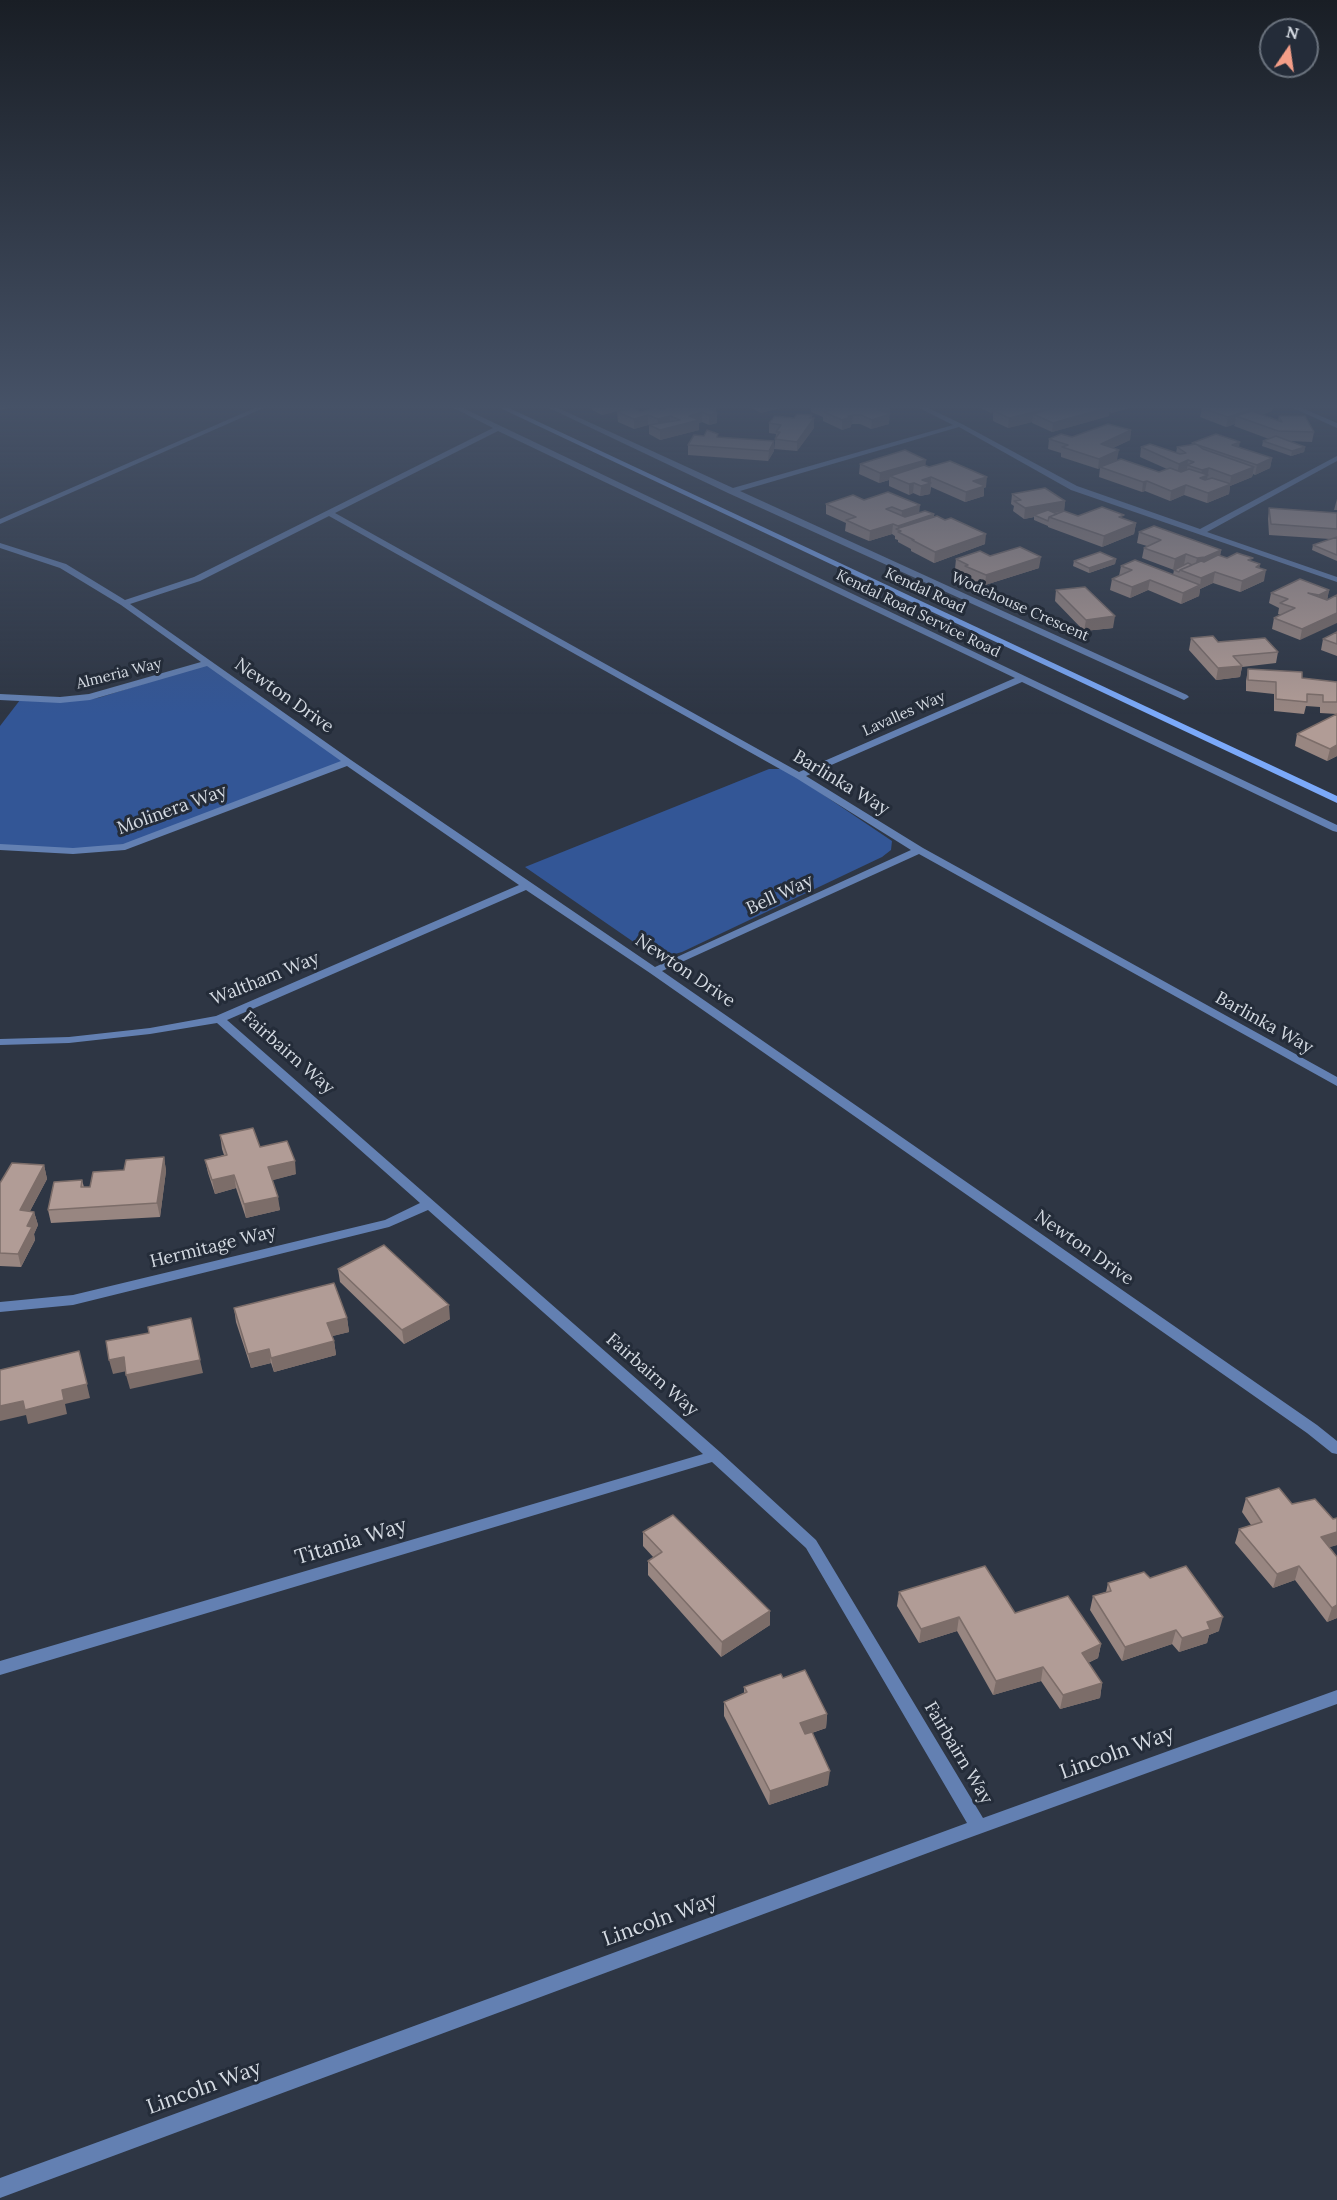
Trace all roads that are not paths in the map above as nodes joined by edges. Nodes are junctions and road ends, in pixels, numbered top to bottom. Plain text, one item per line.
1 (28, 510) edge
2 (335, 510) edge
3 (668, 510) edge
4 (719, 510) edge
5 (772, 510) edge
6 (1137, 510) edge
7 (1242, 510) edge
8 (328, 513) junction
9 (0, 522) edge
10 (1201, 532) junction
11 (0, 545) edge
12 (1337, 580) edge
13 (124, 603) junction
14 (207, 663) junction
15 (1021, 679) junction
16 (0, 697) edge
17 (1184, 697) dead end
18 (348, 762) junction
19 (799, 776) junction
20 (1337, 800) edge
21 (1337, 829) edge
22 (0, 847) edge
23 (919, 850) junction
24 (527, 886) junction
25 (654, 971) junction
26 (219, 1019) junction
27 (0, 1042) edge
28 (1337, 1082) edge
29 (430, 1204) junction
30 (0, 1307) edge
31 (1337, 1449) edge
32 (715, 1456) junction
33 (0, 1668) edge
34 (1337, 1697) edge
35 (979, 1827) junction
36 (0, 2187) edge

1 - 9 street
2 - 8 street
3 - 15 street, Kendal Road Service Road
4 - 20 main road, Kendal Road
5 - 17 street, Wodehouse Crescent
6 - 10 street
7 - 10 street
8 - 13 street
8 - 19 street, Barlinka Way
10 - 12 street
11 - 13 street, Newton Drive
13 - 14 street, Newton Drive
14 - 16 street, Almeria Way
14 - 18 street, Newton Drive
15 - 19 street, Lavalles Way
15 - 21 street, Kendal Road Service Road
18 - 22 street, Molinera Way
18 - 24 street, Newton Drive
19 - 23 street, Barlinka Way
23 - 25 street, Bell Way
23 - 28 street, Barlinka Way
24 - 25 street, Newton Drive
24 - 26 street, Waltham Way
25 - 31 street, Newton Drive
26 - 27 street, Waltham Way
26 - 29 street, Fairbairn Way
29 - 30 street, Hermitage Way
29 - 32 street, Fairbairn Way
32 - 33 street, Titania Way
32 - 35 street, Fairbairn Way
34 - 35 street, Lincoln Way
35 - 36 street, Lincoln Way

